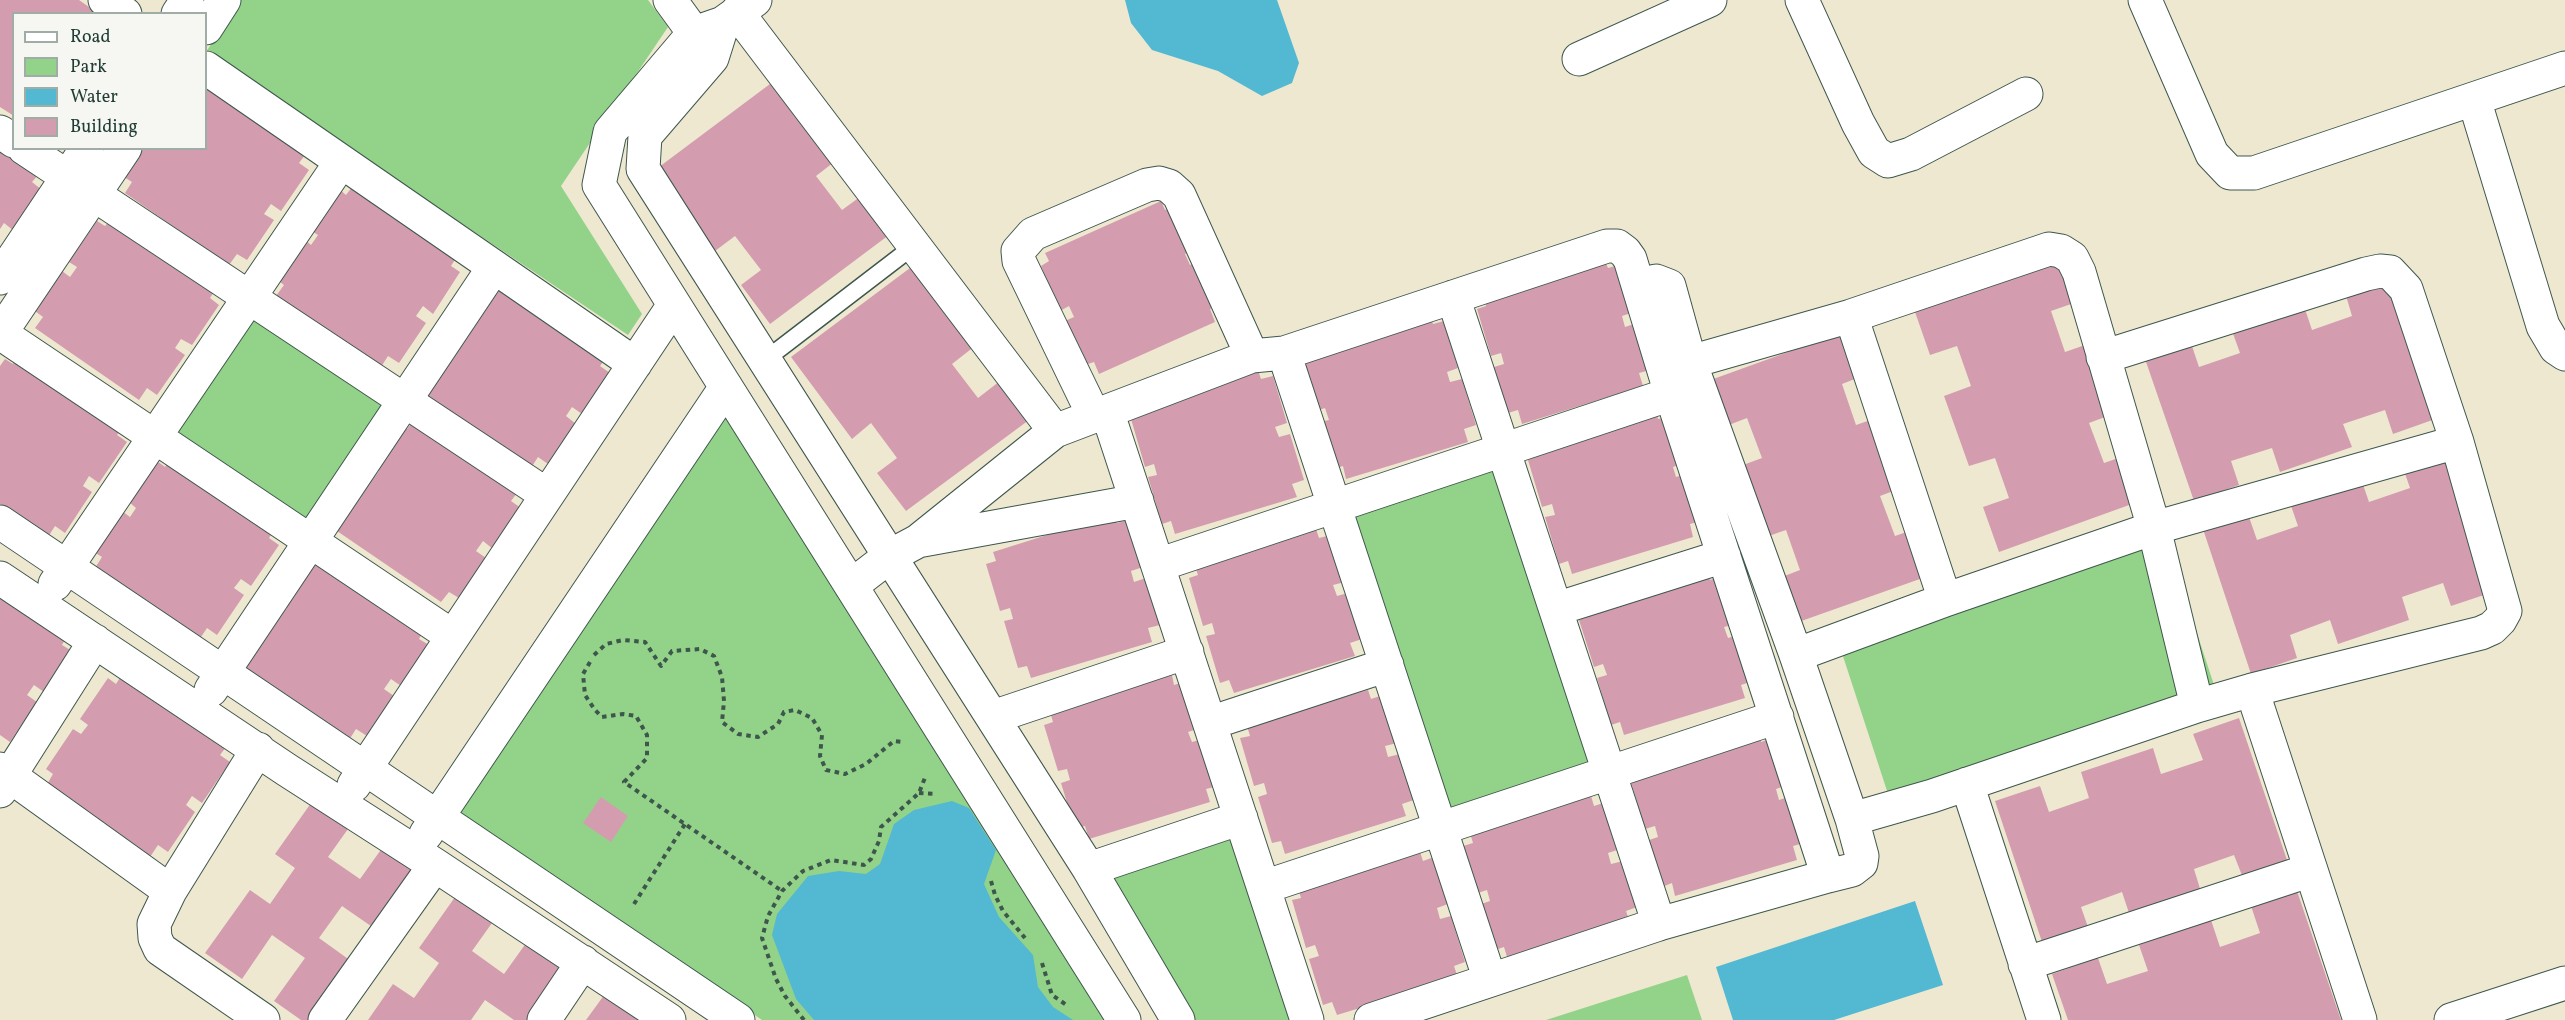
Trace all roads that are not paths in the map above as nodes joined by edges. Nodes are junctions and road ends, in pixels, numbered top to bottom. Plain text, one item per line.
1 (105, 0) edge
2 (224, 0) edge
3 (670, 0) edge
4 (1710, 0) edge
5 (1802, 0) edge
6 (2145, 0) edge
7 (122, 12) edge
8 (723, 14) edge
9 (207, 26) edge
10 (1580, 59) dead end
11 (2565, 68) edge
12 (207, 69) edge
13 (2026, 94) dead end
14 (2474, 99) junction
15 (27, 150) edge
16 (87, 150) edge
17 (123, 150) edge
18 (341, 162) junction
19 (81, 186) junction
20 (915, 245) junction
21 (494, 267) junction
22 (0, 278) edge
23 (1639, 285) junction
24 (249, 297) junction
25 (1454, 297) junction
26 (674, 305) junction
27 (1851, 316) junction
28 (0, 334) edge
29 (1284, 353) junction
30 (2565, 354) edge
31 (1252, 356) junction
32 (2103, 357) junction
33 (765, 360) junction
34 (1690, 362) junction
35 (635, 364) junction
36 (726, 387) junction
37 (1671, 394) junction
38 (405, 400) junction
39 (1101, 414) junction
40 (1055, 431) junction
41 (156, 437) junction
42 (2457, 442) junction
43 (1504, 450) junction
44 (548, 495) junction
45 (1137, 501) junction
46 (1335, 506) junction
47 (0, 522) edge
48 (2154, 528) junction
49 (311, 541) junction
50 (904, 548) junction
51 (1724, 556) junction
52 (1158, 564) junction
53 (68, 568) junction
54 (0, 578) edge
55 (851, 586) junction
56 (1945, 600) junction
57 (40, 604) junction
58 (1556, 609) junction
59 (452, 636) junction
60 (95, 641) junction
61 (1187, 652) junction
62 (1797, 655) junction
63 (1387, 665) junction
64 (222, 672) junction
65 (2252, 690) junction
66 (2197, 706) junction
67 (199, 709) junction
68 (993, 717) junction
69 (1777, 717) junction
70 (1210, 723) junction
71 (258, 749) junction
72 (364, 767) junction
73 (1610, 771) junction
74 (3, 779) edge
75 (1967, 784) junction
76 (342, 805) junction
77 (437, 816) junction
78 (1241, 818) junction
79 (1852, 819) junction
80 (1440, 828) junction
81 (425, 858) junction
82 (1089, 869) junction
83 (2311, 870) junction
84 (1828, 876) junction
85 (1264, 887) junction
86 (170, 891) junction
87 (1659, 924) junction
88 (583, 962) junction
89 (2025, 964) junction
90 (1490, 980) junction
91 (2565, 983) edge
92 (263, 1020) edge
93 (325, 1020) edge
94 (544, 1020) edge
95 (669, 1020) edge
96 (738, 1020) edge
97 (1124, 1020) edge
98 (1178, 1020) edge
99 (1307, 1020) edge
100 (1371, 1020) edge
101 (2044, 1020) edge
102 (2360, 1020) edge
103 (2451, 1020) edge

1 - 7 street
2 - 9 street
3 - 8 street
4 - 10 street
5 - 13 street
6 - 14 street
8 - 20 street
8 - 26 street
8 - 33 street
11 - 14 street
12 - 18 street
14 - 30 street
15 - 19 street
16 - 19 street
17 - 19 street
18 - 21 street
18 - 24 street
19 - 22 street
19 - 24 street
19 - 28 street
20 - 33 lane
20 - 40 street
21 - 35 street
21 - 38 street
23 - 25 street
23 - 34 street
23 - 37 street
24 - 38 street
24 - 41 street
25 - 29 street
25 - 43 street
26 - 35 street
26 - 36 street
27 - 32 street
27 - 34 street
27 - 56 street
28 - 41 street
29 - 31 street
29 - 46 street
31 - 39 street
31 - 39 street
32 - 42 street
32 - 48 street
33 - 50 street
34 - 62 street
35 - 44 street
36 - 55 street
36 - 77 street
37 - 43 street
37 - 51 street
38 - 44 street
38 - 49 street
39 - 40 street
39 - 45 street
40 - 50 street
41 - 49 street
41 - 53 street
42 - 48 street
42 - 65 street
43 - 46 street
43 - 58 street
44 - 59 street
45 - 50 street
45 - 52 street
46 - 52 street
46 - 63 street
47 - 53 street
48 - 56 street
48 - 66 street
49 - 59 street
49 - 64 street
50 - 55 street
50 - 68 street
51 - 58 street
51 - 69 street
52 - 61 street
53 - 57 street
53 - 64 street
54 - 57 street
55 - 97 street
56 - 62 street
57 - 60 street
58 - 73 street
59 - 72 street
60 - 67 street
60 - 74 street
61 - 68 street
61 - 70 street
62 - 79 street
63 - 70 street
63 - 80 street
64 - 67 street
64 - 72 street
65 - 66 street
65 - 83 street
66 - 75 street
67 - 71 street
68 - 82 street
69 - 73 street
69 - 84 street
70 - 78 street
71 - 76 street
71 - 86 street
72 - 76 street
72 - 77 street
73 - 80 street
73 - 87 street
74 - 86 street
75 - 79 street
75 - 89 street
76 - 81 street
77 - 81 street
77 - 96 street
78 - 82 street
78 - 85 street
79 - 84 street
80 - 85 street
80 - 90 street
81 - 88 street
81 - 93 street
82 - 98 street
83 - 89 street
83 - 102 street
84 - 87 street
85 - 99 street
86 - 92 street
87 - 90 street
88 - 94 street
88 - 95 street
89 - 101 street
90 - 100 street
91 - 103 street

